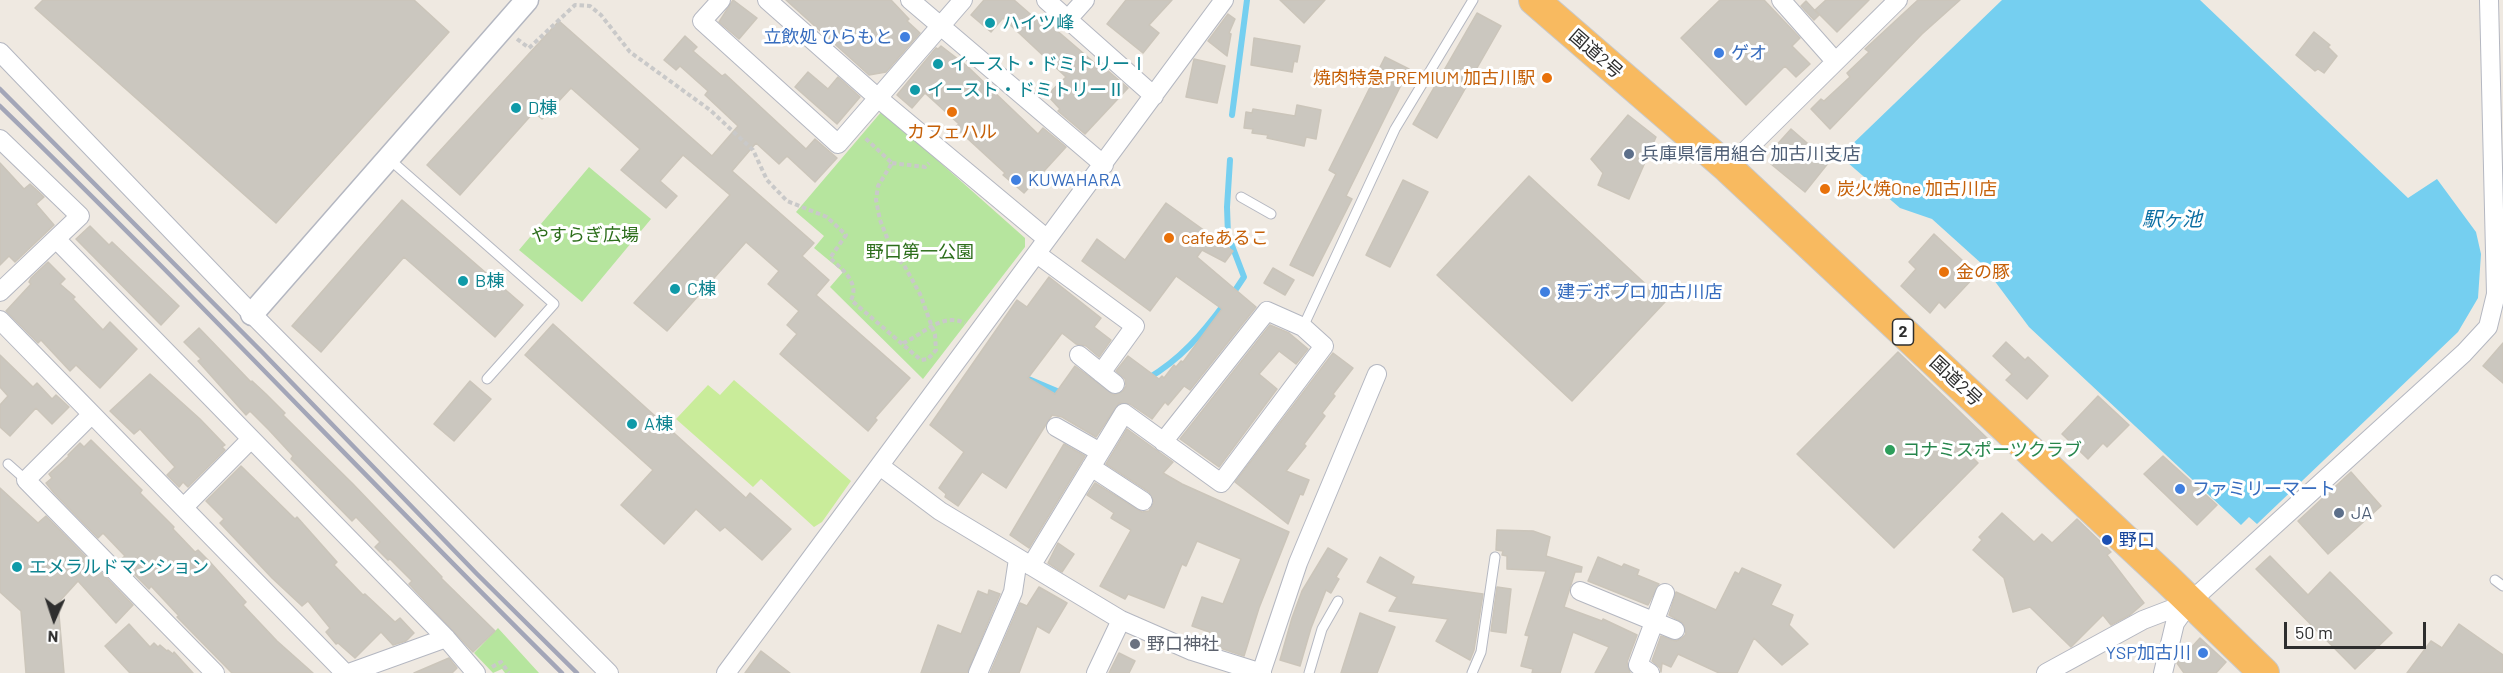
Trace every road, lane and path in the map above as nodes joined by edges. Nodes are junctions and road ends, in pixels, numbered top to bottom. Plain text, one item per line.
1 (527, 0) edge
2 (721, 0) edge
3 (767, 0) edge
4 (910, 0) edge
5 (963, 0) edge
6 (1046, 0) edge
7 (1085, 0) edge
8 (1224, 0) edge
9 (1473, 0) edge
10 (1534, 0) edge
11 (1781, 0) edge
12 (1898, 0) edge
13 (2489, 0) edge
14 (1068, 19) junction
15 (940, 26) junction
16 (516, 38) dead end
17 (0, 52) edge
18 (1835, 61) junction
19 (1154, 96) junction
20 (878, 98) junction
21 (853, 126) junction
22 (0, 139) edge
23 (941, 150) junction
24 (388, 158) junction
25 (892, 163) junction
26 (1104, 165) junction
27 (1728, 168) junction
28 (1241, 197) dead end
29 (1271, 214) dead end
30 (56, 239) junction
31 (1042, 246) junction
32 (0, 292) edge
33 (252, 314) junction
34 (0, 320) edge
35 (969, 325) dead end
36 (930, 326) junction
37 (1303, 327) junction
38 (903, 343) junction
39 (1079, 355) dead end
40 (1377, 374) dead end
41 (487, 379) dead end
42 (92, 414) junction
43 (1056, 427) dead end
44 (251, 439) junction
45 (1163, 442) junction
46 (1095, 460) junction
47 (8, 464) dead end
48 (880, 466) junction
49 (26, 480) junction
50 (1143, 501) dead end
51 (184, 507) junction
52 (1494, 557) dead end
53 (1024, 563) junction
54 (1580, 591) dead end
55 (1665, 593) dead end
56 (1338, 601) dead end
57 (2190, 602) junction
58 (1121, 620) junction
59 (1654, 622) junction
60 (1675, 630) dead end
61 (446, 638) junction
62 (482, 672) edge
63 (215, 673) edge
64 (347, 673) edge
65 (509, 673) edge
66 (609, 673) edge
67 (726, 673) edge
68 (978, 673) edge
69 (1096, 673) edge
70 (1261, 673) edge
71 (1309, 673) edge
72 (1472, 673) edge
73 (1650, 673) edge
74 (2046, 673) edge
75 (2163, 673) edge
76 (2264, 673) edge

1 - 24 street
2 - 21 street
3 - 20 street
4 - 15 street
5 - 15 street
6 - 14 street
7 - 14 street
8 - 19 street
9 - 37 lane
10 - 27 highway, 国道2号 / 2
11 - 18 street
12 - 18 street
13 - 57 street
14 - 19 street
15 - 20 street
15 - 26 street
16 - 38 path
17 - 33 street
18 - 27 street
19 - 26 street
20 - 21 street
20 - 23 street
21 - 25 path
22 - 30 street
23 - 25 path
23 - 31 street
24 - 33 street
24 - 41 lane
25 - 36 path
26 - 31 street
27 - 57 highway, 国道2号 / 2
28 - 29 lane
30 - 32 street
30 - 44 street
31 - 39 street
31 - 48 street
33 - 66 street
34 - 42 street
35 - 36 path
36 - 38 path
36 - 38 path
37 - 45 street
37 - 45 street
40 - 70 street
42 - 49 street
42 - 51 street
43 - 46 street
44 - 51 street
44 - 61 street
45 - 46 street
46 - 50 street
46 - 53 street
47 - 49 lane
48 - 53 street
48 - 67 street
49 - 63 street
51 - 64 street
52 - 72 lane
53 - 58 street
53 - 68 street
54 - 59 street
55 - 59 street
56 - 71 lane
57 - 74 street
57 - 75 street
57 - 76 highway, 国道2号 / 2
58 - 69 street
58 - 70 street
59 - 60 street
59 - 73 street
61 - 62 street
61 - 64 street
62 - 65 path

